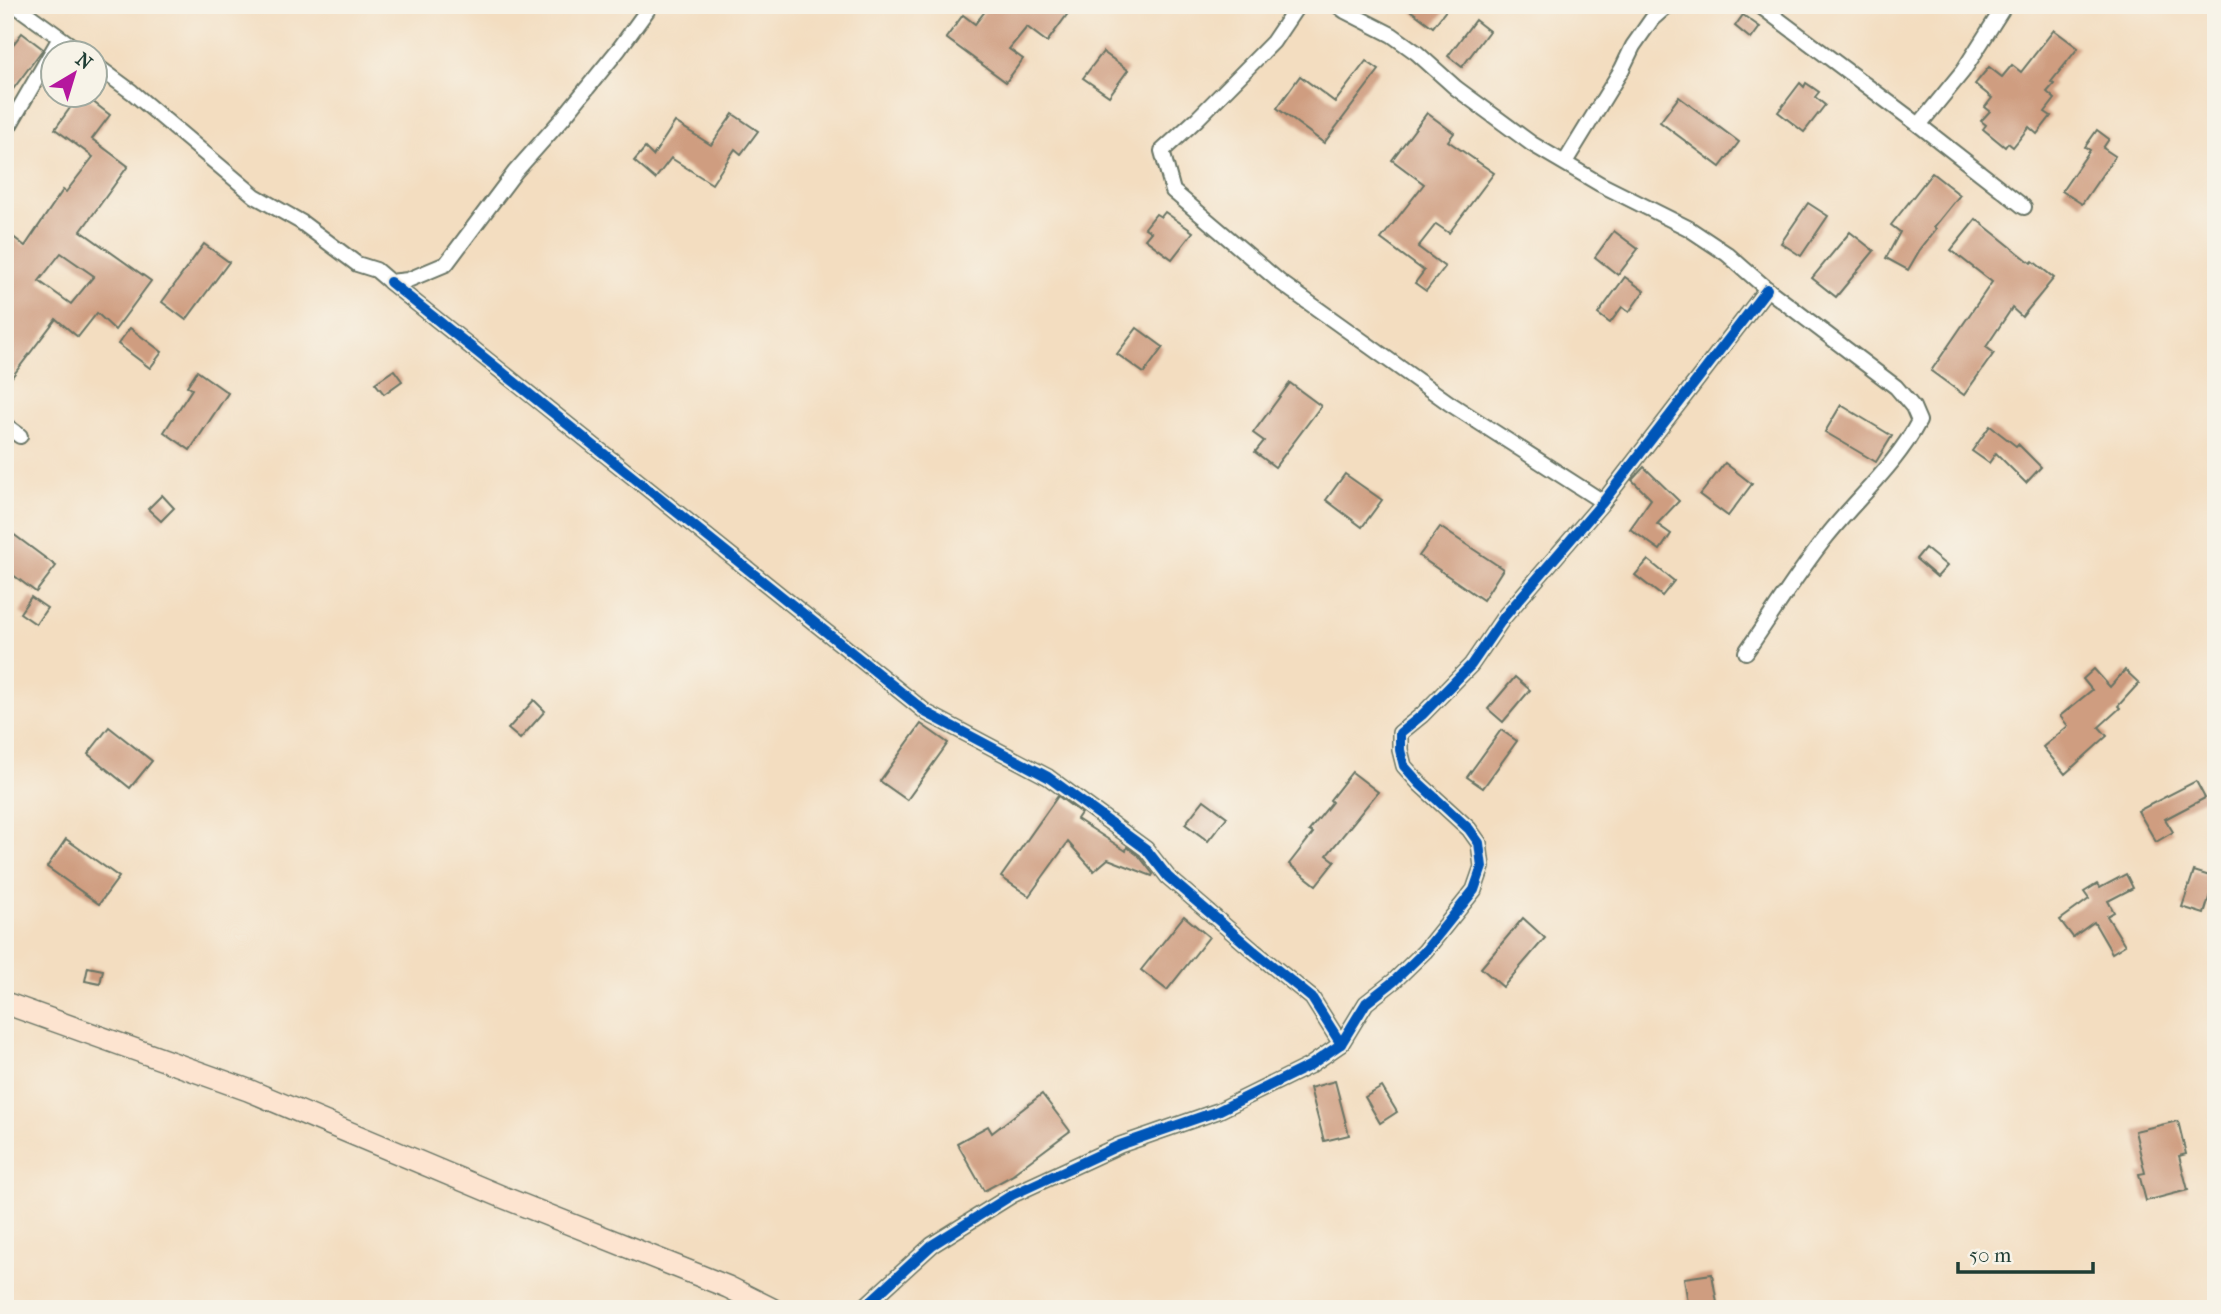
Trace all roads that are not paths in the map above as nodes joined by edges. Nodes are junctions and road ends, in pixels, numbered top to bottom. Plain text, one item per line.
1 (15, 5) edge
2 (651, 5) edge
3 (1298, 5) edge
4 (1338, 5) edge
5 (1668, 5) edge
6 (1759, 5) edge
7 (2005, 5) edge
8 (60, 38) edge
9 (108, 74) edge
10 (38, 76) edge
11 (1919, 125) junction
12 (5, 132) edge
13 (1565, 162) junction
14 (2024, 207) dead end
15 (390, 282) junction
16 (1767, 289) junction
17 (5, 425) edge
18 (20, 436) dead end
19 (1603, 502) junction
20 (1746, 652) dead end
21 (5, 1003) edge
22 (1342, 1044) junction
23 (772, 1309) edge
24 (862, 1309) edge

1 - 8 street
2 - 15 street
3 - 19 street
4 - 13 street
5 - 13 street
6 - 11 street
7 - 11 street
9 - 15 street
10 - 12 street
11 - 14 street
13 - 16 street
15 - 22 street
16 - 19 street
16 - 20 street
17 - 18 street
19 - 22 street
21 - 23 street
22 - 24 street

